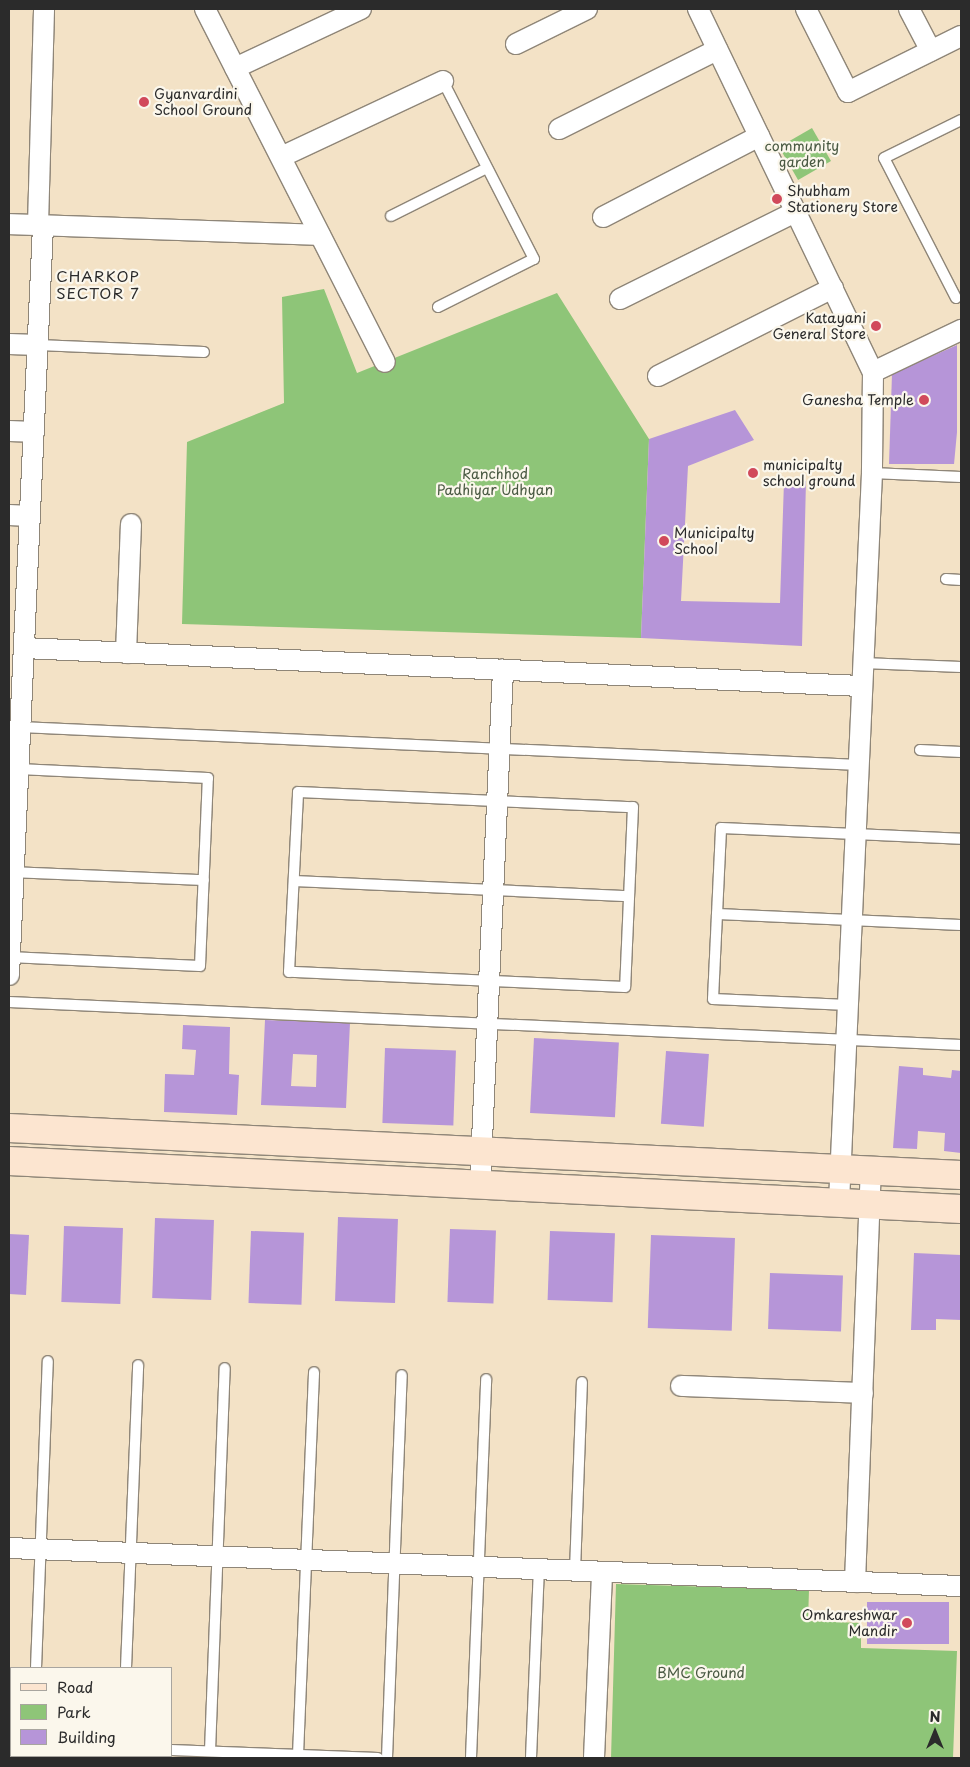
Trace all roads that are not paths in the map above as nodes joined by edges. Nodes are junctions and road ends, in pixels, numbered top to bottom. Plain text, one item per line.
1 (44, 9) edge
2 (205, 9) edge
3 (361, 9) edge
4 (587, 9) edge
5 (698, 9) edge
6 (806, 9) edge
7 (909, 9) edge
8 (961, 36) edge
9 (516, 44) dead end
10 (718, 50) junction
11 (931, 51) junction
12 (235, 68) junction
13 (443, 81) joint
14 (961, 121) edge
15 (559, 129) dead end
16 (759, 136) junction
17 (281, 157) junction
18 (487, 168) junction
19 (795, 212) junction
20 (391, 216) dead end
21 (603, 217) dead end
22 (9, 224) edge
23 (40, 225) junction
24 (320, 235) junction
25 (833, 288) junction
26 (956, 298) dead end
27 (620, 299) dead end
28 (438, 307) dead end
29 (961, 330) edge
30 (9, 344) edge
31 (38, 345) junction
32 (204, 352) dead end
33 (385, 362) dead end
34 (873, 372) junction
35 (658, 376) dead end
36 (9, 431) edge
37 (34, 432) junction
38 (872, 473) junction
39 (961, 477) edge
40 (9, 515) edge
41 (30, 516) junction
42 (131, 524) dead end
43 (946, 579) dead end
44 (961, 580) edge
45 (24, 648) junction
46 (126, 653) junction
47 (864, 663) junction
48 (961, 667) edge
49 (503, 670) junction
50 (862, 686) junction
51 (20, 727) junction
52 (500, 749) junction
53 (920, 750) dead end
54 (961, 752) edge
55 (859, 765) junction
56 (18, 769) junction
57 (497, 801) junction
58 (856, 834) junction
59 (961, 839) edge
60 (11, 872) edge
61 (204, 880) junction
62 (294, 881) junction
63 (493, 890) junction
64 (629, 896) junction
65 (717, 914) junction
66 (852, 920) junction
67 (961, 925) edge
68 (9, 963) edge
69 (489, 981) junction
70 (9, 1002) edge
71 (848, 1005) junction
72 (487, 1024) junction
73 (846, 1040) junction
74 (961, 1045) edge
75 (9, 1128) edge
76 (481, 1150) junction
77 (9, 1161) edge
78 (841, 1168) junction
79 (871, 1169) junction
80 (961, 1175) edge
81 (480, 1185) junction
82 (839, 1202) junction
83 (870, 1204) junction
84 (961, 1209) edge
85 (48, 1361) dead end
86 (138, 1365) dead end
87 (225, 1368) dead end
88 (314, 1372) dead end
89 (402, 1375) dead end
90 (486, 1379) dead end
91 (582, 1382) dead end
92 (680, 1386) dead end
93 (863, 1393) junction
94 (9, 1548) edge
95 (41, 1550) junction
96 (131, 1553) junction
97 (218, 1556) junction
98 (306, 1560) junction
99 (394, 1564) junction
100 (478, 1567) junction
101 (539, 1569) junction
102 (575, 1571) junction
103 (602, 1572) junction
104 (856, 1582) junction
105 (961, 1586) edge
106 (36, 1667) edge
107 (126, 1667) edge
108 (172, 1750) edge
109 (210, 1751) junction
110 (298, 1755) junction
111 (378, 1758) edge
112 (387, 1758) edge
113 (471, 1758) edge
114 (531, 1758) edge
115 (594, 1758) edge

1 - 23 street
2 - 12 street
3 - 12 street
4 - 9 street
5 - 10 street
6 - 11 street
7 - 11 street
8 - 11 street
10 - 15 street
10 - 16 street
12 - 17 street
13 - 17 street
13 - 18 lane
14 - 26 lane
16 - 19 street
16 - 21 street
17 - 24 street
18 - 20 lane
18 - 28 lane
19 - 25 street
19 - 27 street
22 - 23 street
23 - 24 street
23 - 31 street
24 - 33 street
25 - 34 street
25 - 35 street
29 - 34 street
30 - 31 street
31 - 32 lane
31 - 37 street
34 - 38 street
36 - 37 street
37 - 41 street
38 - 39 lane
38 - 47 street
40 - 41 street
41 - 45 street
42 - 46 street
43 - 44 lane
45 - 46 street
45 - 51 street
46 - 49 street
47 - 48 lane
47 - 50 street
49 - 50 street
49 - 52 street
50 - 55 street
51 - 52 lane
51 - 56 street
52 - 55 lane
52 - 57 street
53 - 54 lane
55 - 58 street
56 - 60 street
56 - 61 lane
57 - 62 lane
57 - 63 street
57 - 64 lane
58 - 59 lane
58 - 65 lane
58 - 66 street
60 - 61 lane
60 - 68 street
61 - 68 lane
62 - 63 lane
62 - 69 lane
63 - 64 lane
63 - 69 street
64 - 69 lane
65 - 66 lane
65 - 71 lane
66 - 67 lane
66 - 71 street
69 - 72 street
70 - 72 lane
71 - 73 street
72 - 73 lane
72 - 76 street
73 - 74 lane
73 - 78 street
75 - 76 street
76 - 78 street
76 - 81 street
77 - 81 street
78 - 79 street
78 - 82 street
79 - 80 street
79 - 83 street
81 - 82 street
82 - 83 street
83 - 84 street
83 - 93 street
85 - 95 lane
86 - 96 lane
87 - 97 lane
88 - 98 lane
89 - 99 lane
90 - 100 lane
91 - 102 lane
92 - 93 street
93 - 104 street
94 - 95 street
95 - 96 street
95 - 106 lane
96 - 97 street
96 - 107 lane
97 - 98 street
97 - 109 lane
98 - 99 street
98 - 110 lane
99 - 100 street
99 - 112 lane
100 - 101 street
100 - 113 lane
101 - 102 street
101 - 114 lane
102 - 103 street
103 - 104 street
103 - 115 street
104 - 105 street
108 - 109 lane
109 - 110 lane
110 - 111 lane

